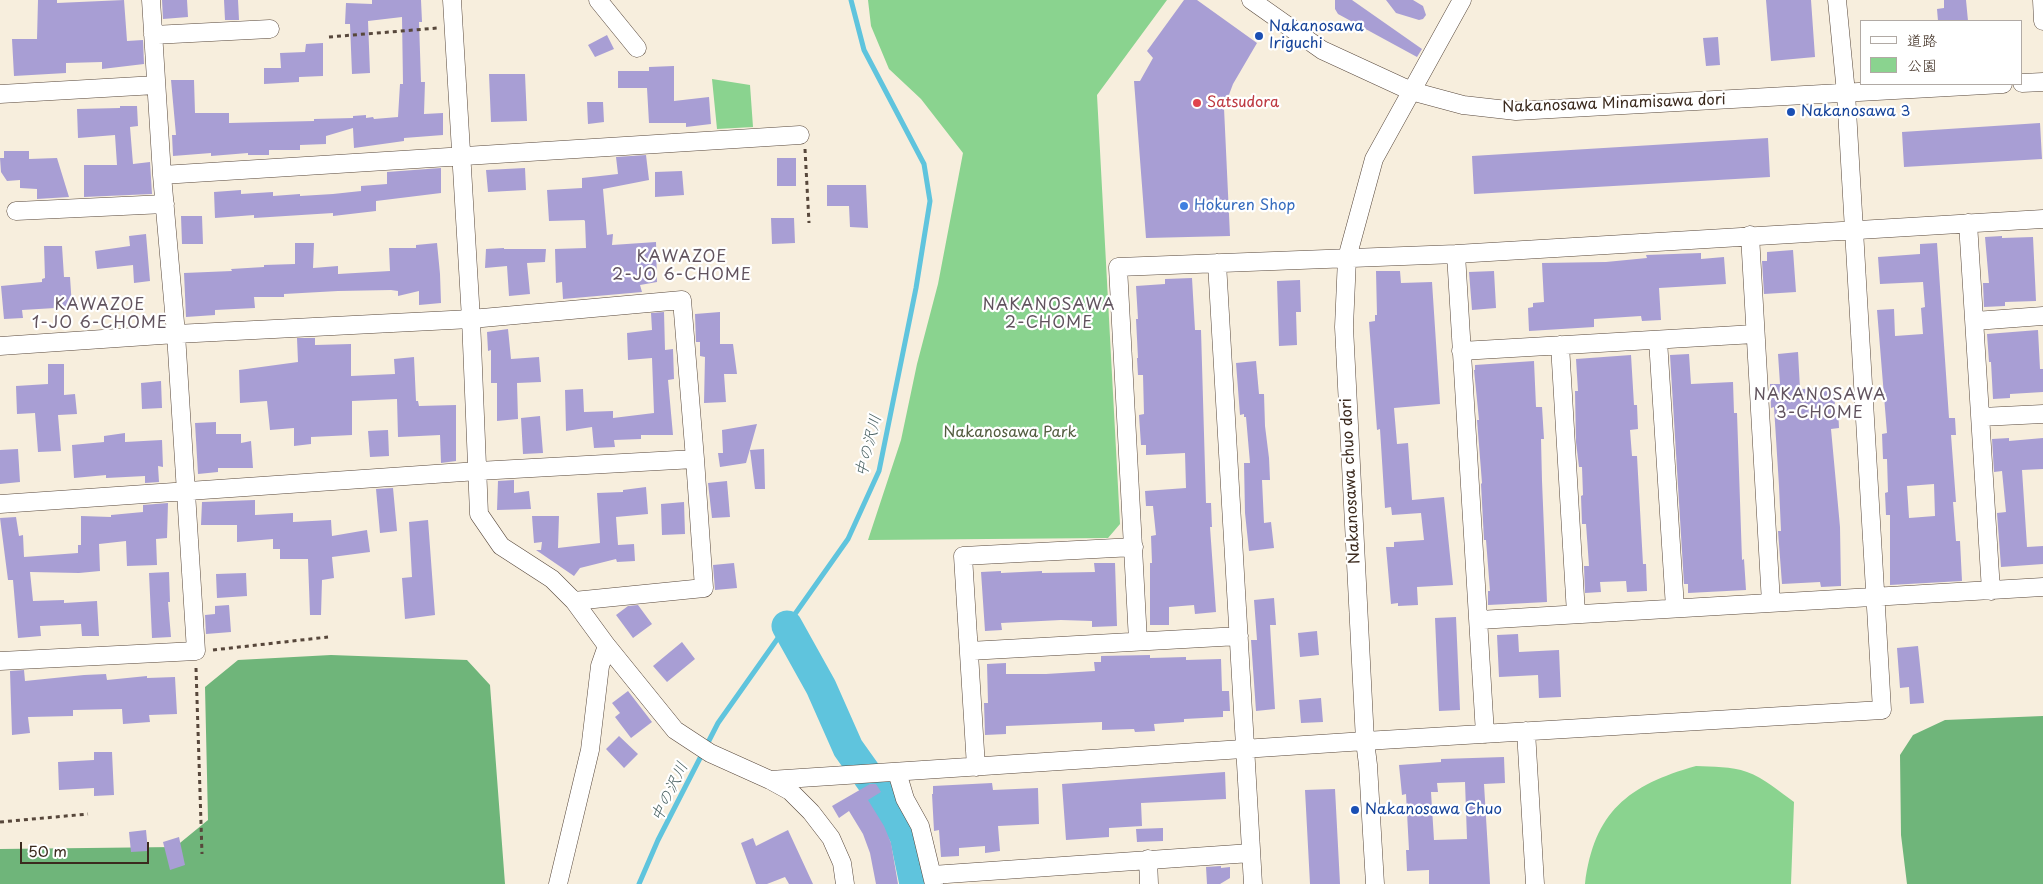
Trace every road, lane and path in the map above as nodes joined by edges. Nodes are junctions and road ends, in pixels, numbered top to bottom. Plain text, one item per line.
1 (151, 0) edge
2 (452, 0) edge
3 (598, 0) edge
4 (1252, 0) edge
5 (1462, 0) edge
6 (1838, 0) edge
7 (2042, 0) edge
8 (2043, 21) edge
9 (453, 27) junction
10 (270, 29) dead end
11 (153, 35) junction
12 (329, 37) dead end
13 (637, 48) dead end
14 (2043, 82) edge
15 (2023, 83) edge
16 (156, 85) junction
17 (1983, 85) edge
18 (1411, 91) junction
19 (1846, 92) junction
20 (0, 94) edge
21 (800, 135) joint
22 (460, 156) junction
23 (162, 175) junction
24 (165, 204) junction
25 (16, 211) dead end
26 (2043, 219) edge
27 (809, 223) dead end
28 (1968, 223) junction
29 (1853, 229) junction
30 (1750, 235) junction
31 (1456, 254) junction
32 (1346, 258) junction
33 (1217, 263) junction
34 (2043, 316) edge
35 (471, 319) junction
36 (1975, 321) junction
37 (176, 334) junction
38 (1755, 334) junction
39 (1658, 340) junction
40 (1560, 345) junction
41 (0, 346) edge
42 (1461, 351) junction
43 (2043, 414) edge
44 (1981, 417) junction
45 (695, 459) junction
46 (478, 471) junction
47 (186, 492) junction
48 (0, 504) edge
49 (1134, 547) junction
50 (2043, 587) edge
51 (1991, 590) junction
52 (1875, 598) junction
53 (574, 601) junction
54 (1771, 603) junction
55 (1676, 608) junction
56 (1576, 614) junction
57 (1479, 620) junction
58 (1239, 636) junction
59 (328, 637) dead end
60 (1138, 641) junction
61 (608, 646) junction
62 (196, 651) junction
63 (969, 651) junction
64 (0, 661) edge
65 (1526, 731) junction
66 (1485, 734) junction
67 (1365, 741) junction
68 (1246, 749) junction
69 (976, 767) junction
70 (891, 772) junction
71 (770, 780) junction
72 (88, 814) dead end
73 (0, 822) edge
74 (1251, 853) junction
75 (202, 854) dead end
76 (1148, 859) junction
77 (933, 879) edge
78 (558, 884) edge
79 (845, 884) edge
80 (1149, 884) edge
81 (1253, 884) edge
82 (1376, 884) edge
83 (1535, 884) edge

1 - 11 street
2 - 9 street
3 - 13 street
4 - 18 street, Nakanosawa Minamisawa dori
5 - 18 street, Nakanosawa chuo dori
6 - 19 street
7 - 8 street
9 - 12 path
9 - 22 street
10 - 11 street
11 - 16 street
14 - 15 street
16 - 20 street
16 - 23 street
17 - 19 street, Nakanosawa Minamisawa dori
18 - 19 street, Nakanosawa Minamisawa dori
18 - 32 street, Nakanosawa chuo dori
19 - 29 street
21 - 22 street
21 - 27 path
22 - 23 street
22 - 35 street
23 - 24 street
24 - 25 street
24 - 37 street
26 - 28 street
28 - 29 street
28 - 36 street
29 - 30 street
29 - 52 street
30 - 31 street
30 - 38 street
31 - 32 street
31 - 42 street
32 - 33 street
32 - 67 street, Nakanosawa chuo dori
33 - 49 street
33 - 58 street
34 - 36 street
35 - 37 street
35 - 45 street
35 - 46 street
36 - 44 street
37 - 41 street
37 - 47 street
38 - 39 street
38 - 54 street
39 - 40 street
39 - 55 street
40 - 42 street
40 - 56 street
42 - 57 street
43 - 44 street
44 - 51 street
45 - 46 street
45 - 53 street
46 - 47 street
46 - 53 street
47 - 48 street
47 - 62 street
49 - 60 street
49 - 63 street
50 - 51 street
51 - 52 street
52 - 54 street
52 - 65 street
53 - 61 street
54 - 55 street
55 - 56 street
56 - 57 street
57 - 66 street
58 - 60 street
58 - 68 street
59 - 62 path
60 - 63 street
61 - 71 street
61 - 78 street
62 - 64 street
62 - 75 path
63 - 69 street
65 - 66 street
65 - 83 street
66 - 67 street
67 - 68 street
67 - 82 street, Nakanosawa chuo dori
68 - 69 street
68 - 74 street
69 - 70 street
70 - 71 street
70 - 77 street
71 - 79 street
72 - 73 path
74 - 76 street
74 - 81 street
76 - 77 street
76 - 80 street

